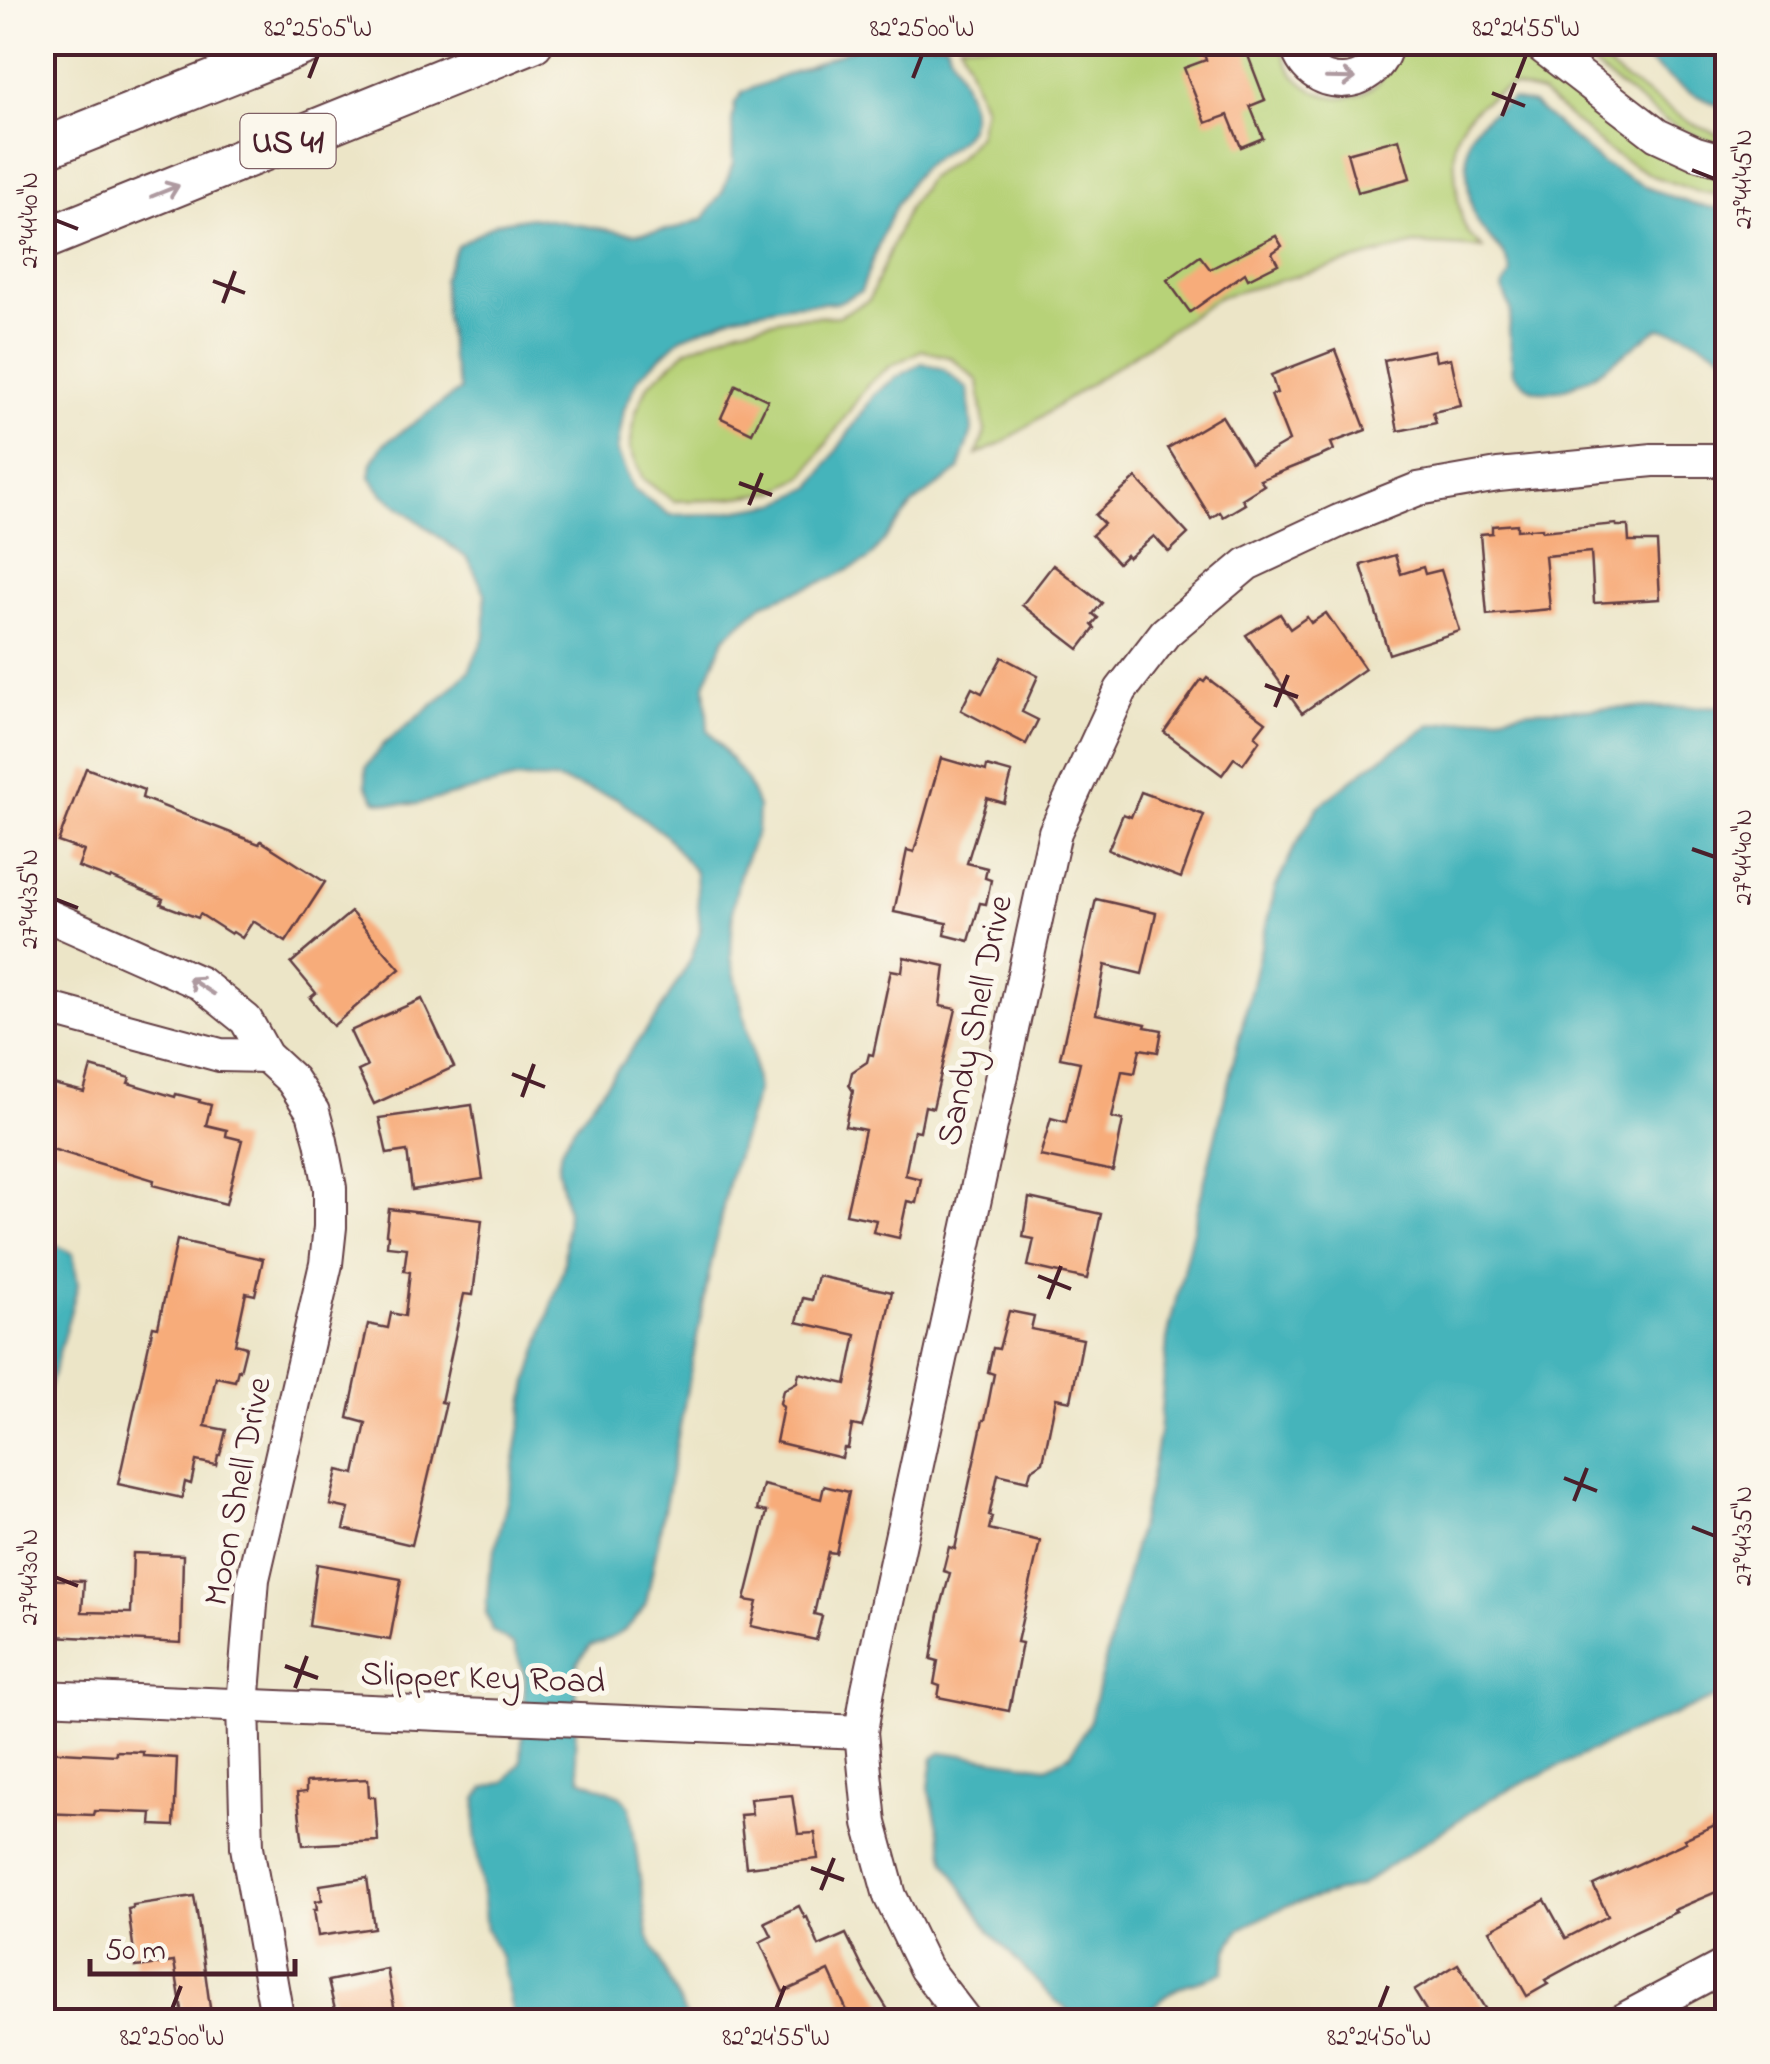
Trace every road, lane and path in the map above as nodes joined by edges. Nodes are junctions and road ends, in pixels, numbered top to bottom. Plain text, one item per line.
1 (310, 42) edge
2 (533, 42) edge
3 (1296, 42) edge
4 (1387, 42) edge
5 (1536, 42) edge
6 (42, 150) edge
7 (1728, 162) edge
8 (98, 218) junction
9 (42, 240) edge
10 (42, 266) edge
11 (1728, 460) edge
12 (42, 916) edge
13 (42, 1007) edge
14 (266, 1056) junction
15 (42, 1697) edge
16 (243, 1706) junction
17 (861, 1732) junction
18 (1726, 1968) edge
19 (278, 2022) edge
20 (966, 2022) edge
21 (1618, 2022) edge

1 - 6 main road, US 41
8 -> 2 main road, US 41
3 -> 4 street
5 - 7 street
8 - 9 main road, US 41
8 - 10 main road
11 - 17 street, Sandy Shell Drive
14 -> 12 street, Moon Shell Drive
13 - 14 street
14 - 16 street, Moon Shell Drive
15 - 16 street, Slipper Key Road
16 - 17 street, Slipper Key Road
16 - 19 street, Moon Shell Drive
17 - 20 street, Sandy Shell Drive
18 - 21 street

